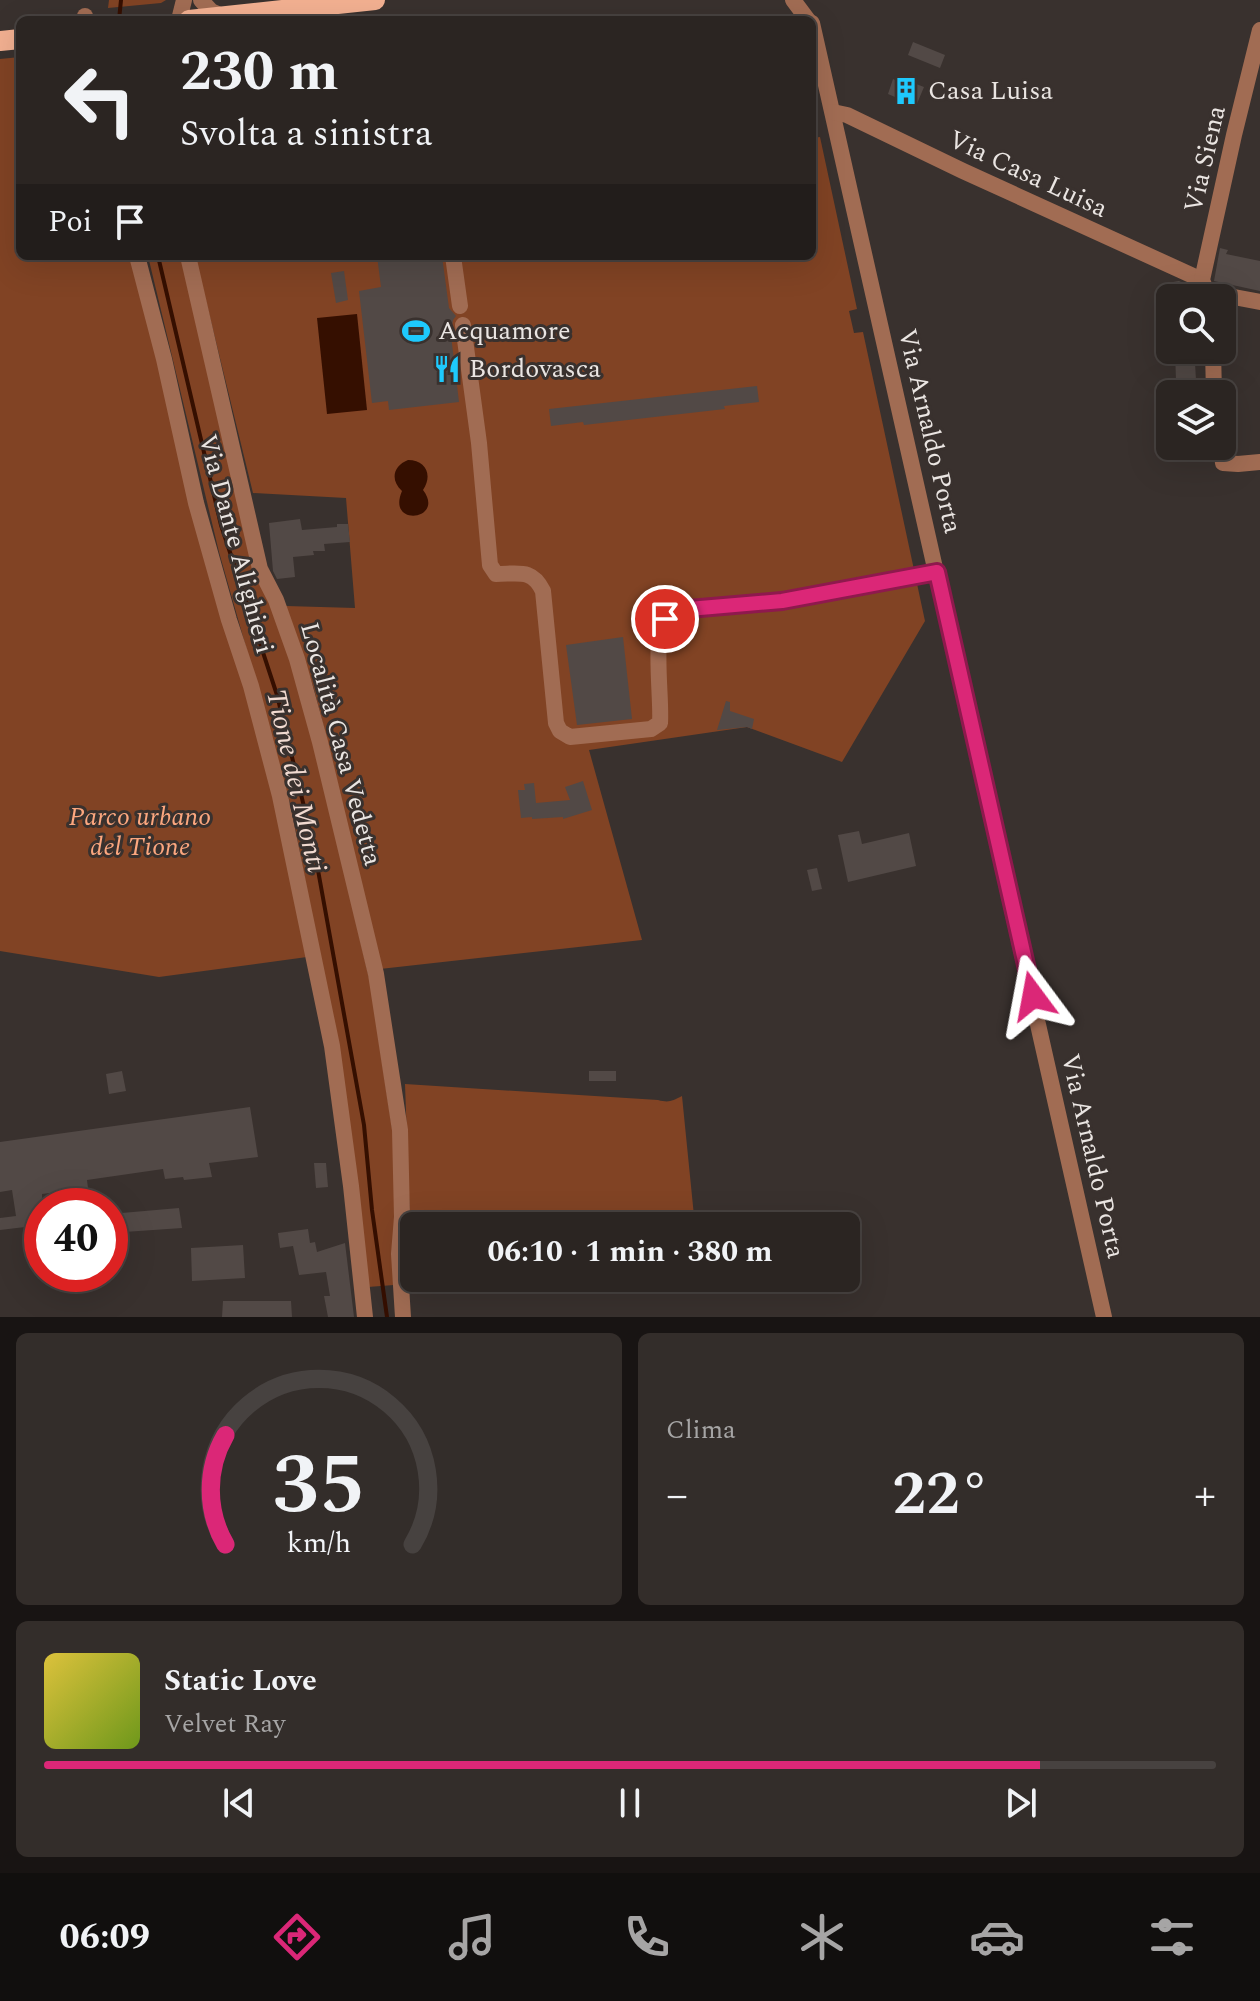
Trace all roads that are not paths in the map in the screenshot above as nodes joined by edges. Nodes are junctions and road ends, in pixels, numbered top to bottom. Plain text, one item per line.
1 (201, 0) edge
2 (375, 0) edge
3 (222, 16) joint
4 (1260, 30) edge
5 (816, 44) edge
6 (833, 112) junction
7 (138, 260) edge
8 (189, 260) edge
9 (454, 260) edge
10 (1194, 284) edge
11 (1207, 284) edge
12 (1236, 297) edge
13 (1260, 302) edge
14 (460, 306) dead end
15 (463, 325) dead end
16 (1231, 460) edge
17 (1260, 462) edge
18 (937, 572) junction
19 (365, 1317) edge
20 (403, 1317) edge
21 (1104, 1317) edge

1 - 3 street
2 - 3 main road
4 - 11 street, Via Siena
5 - 6 street, Via Arnaldo Porta
6 - 10 street, Via Casa Luisa
6 - 18 street, Via Arnaldo Porta
7 - 19 street, Via Dante Alighieri
8 - 20 street, Località Casa Vedetta
9 - 14 street
12 - 13 street, Via Casa Luisa
15 - 18 street
16 - 17 street
18 - 21 street, Via Arnaldo Porta

